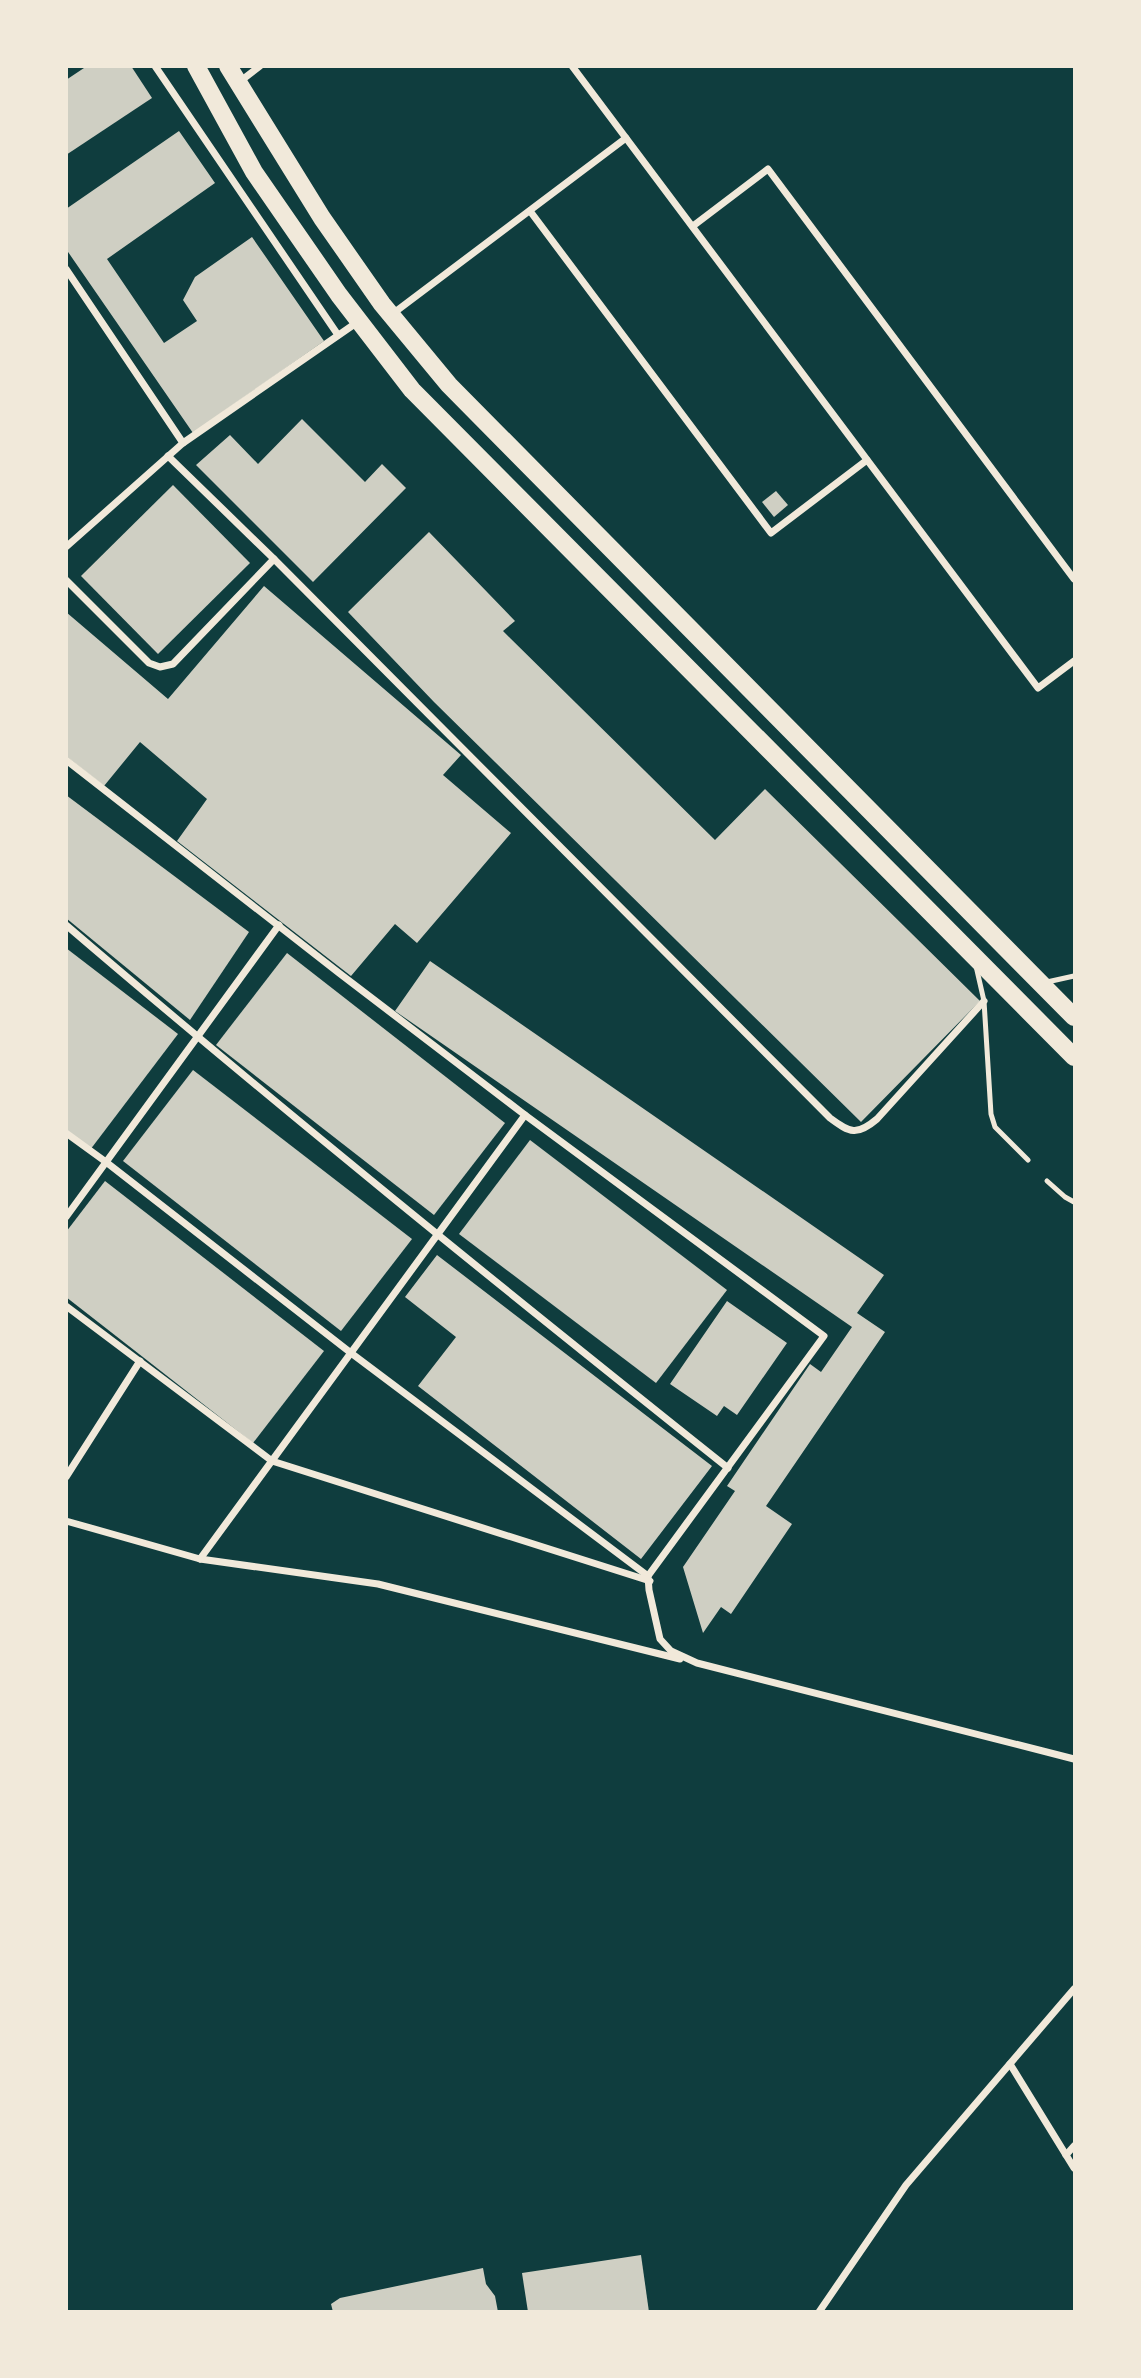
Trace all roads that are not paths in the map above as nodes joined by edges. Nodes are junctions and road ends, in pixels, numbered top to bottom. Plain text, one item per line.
1 (155, 66) edge
2 (196, 66) edge
3 (228, 66) edge
4 (260, 66) edge
5 (572, 66) edge
6 (238, 83) junction
7 (626, 138) junction
8 (530, 211) junction
9 (692, 226) junction
10 (66, 269) edge
11 (391, 315) junction
12 (360, 320) junction
13 (338, 335) junction
14 (183, 443) junction
15 (168, 456) junction
16 (867, 460) junction
17 (66, 547) edge
18 (274, 559) junction
19 (1074, 579) edge
20 (66, 580) edge
21 (1074, 661) edge
22 (66, 760) edge
23 (66, 925) edge
24 (279, 926) junction
25 (973, 955) junction
26 (1074, 976) edge
27 (1041, 983) junction
28 (984, 1001) junction
29 (1074, 1017) edge
30 (198, 1038) junction
31 (1074, 1057) edge
32 (525, 1115) junction
33 (66, 1133) edge
34 (1028, 1160) dead end
35 (106, 1162) junction
36 (1047, 1181) dead end
37 (1074, 1202) edge
38 (66, 1217) edge
39 (437, 1236) junction
40 (66, 1306) edge
41 (351, 1353) junction
42 (140, 1361) junction
43 (272, 1461) junction
44 (728, 1468) junction
45 (66, 1477) edge
46 (66, 1521) edge
47 (200, 1559) junction
48 (649, 1579) junction
49 (697, 1663) junction
50 (1074, 1759) edge
51 (1074, 1989) edge
52 (1010, 2064) junction
53 (1074, 2146) edge
54 (1066, 2155) junction
55 (1074, 2168) edge
56 (819, 2312) edge

1 - 13 street
2 - 12 highway
3 - 6 highway
4 - 6 street
5 - 7 street
6 - 11 highway
7 - 8 street
7 - 9 street
8 - 11 street
8 - 16 street
9 - 16 street
9 - 19 street
10 - 14 street
11 - 27 highway
12 - 13 street
12 - 25 highway
13 - 14 street
14 - 15 street
15 - 17 street
15 - 18 street
16 - 21 street
18 - 20 street
18 - 28 street
22 - 24 street
23 - 30 street
24 - 30 street
24 - 32 street
25 - 28 lane
25 - 31 highway
26 - 27 lane
27 - 29 highway
28 - 34 lane
30 - 35 street
30 - 39 street
32 - 39 street
32 - 44 street
33 - 35 street
35 - 38 street
35 - 41 street
36 - 37 lane
39 - 41 street
39 - 44 street
40 - 42 street
41 - 43 street
41 - 48 street
42 - 43 street
42 - 45 street
43 - 47 street
43 - 48 street
44 - 48 street
46 - 47 street
47 - 49 street
48 - 49 street
49 - 50 street
51 - 52 street
52 - 54 street
52 - 56 street
53 - 54 street
54 - 55 street

